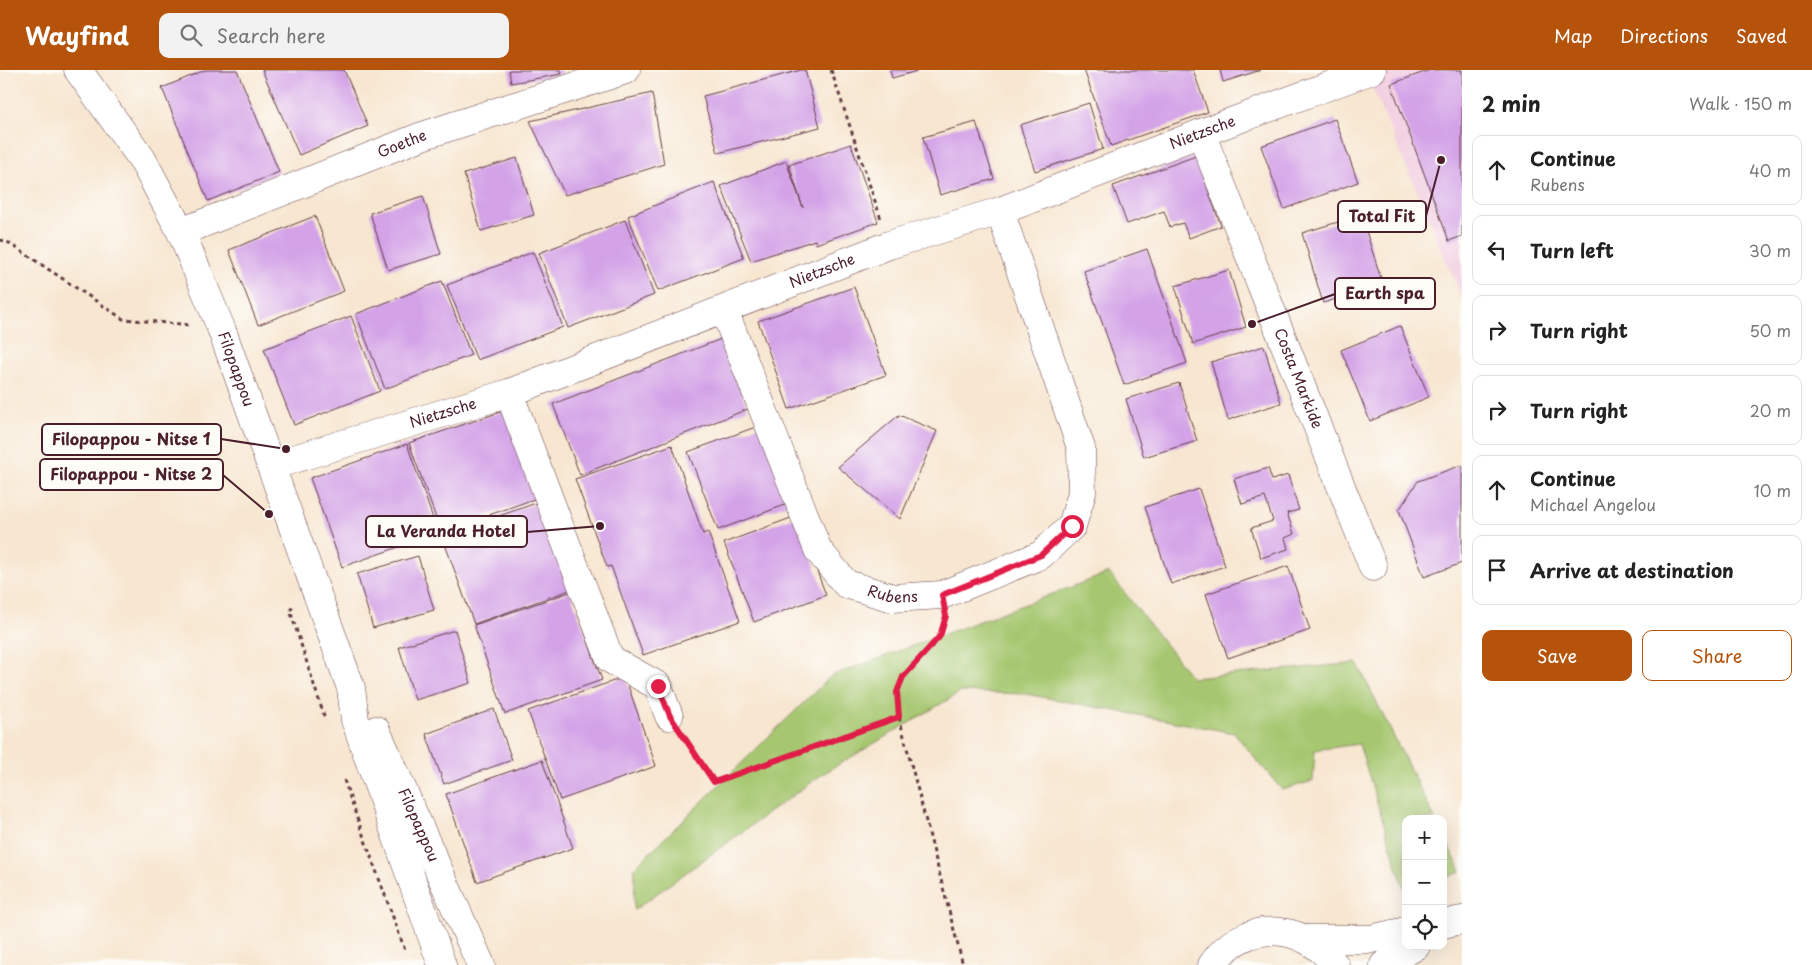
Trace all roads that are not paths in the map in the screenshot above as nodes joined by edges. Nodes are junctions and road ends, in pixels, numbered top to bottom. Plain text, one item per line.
1 (78, 70) edge
2 (626, 70) edge
3 (1372, 70) edge
4 (1201, 133) junction
5 (1000, 211) junction
6 (181, 232) junction
7 (724, 310) junction
8 (508, 393) junction
9 (271, 466) junction
10 (1373, 567) dead end
11 (350, 688) junction
12 (670, 716) road end
13 (1402, 933) edge
14 (1307, 939) junction
15 (1409, 950) edge
16 (442, 965) edge
17 (481, 965) edge
18 (1212, 965) edge
19 (1335, 965) edge
20 (1384, 965) edge

1 - 6 street, Filopappou
2 - 6 street, Goethe
3 - 4 street, Nietzsche
4 - 5 street, Nietzsche
4 - 10 street, Costa Markide
5 - 7 street, Nietzsche
5 - 7 street, Rubens
6 - 9 street, Filopappou
7 - 8 street, Nietzsche
8 - 9 street, Nietzsche
8 - 12 street
9 - 11 street, Filopappou
11 - 16 street, Filopappou
11 - 17 street, Filopappou
13 - 14 street
14 - 18 street
14 - 19 street
15 - 20 street

